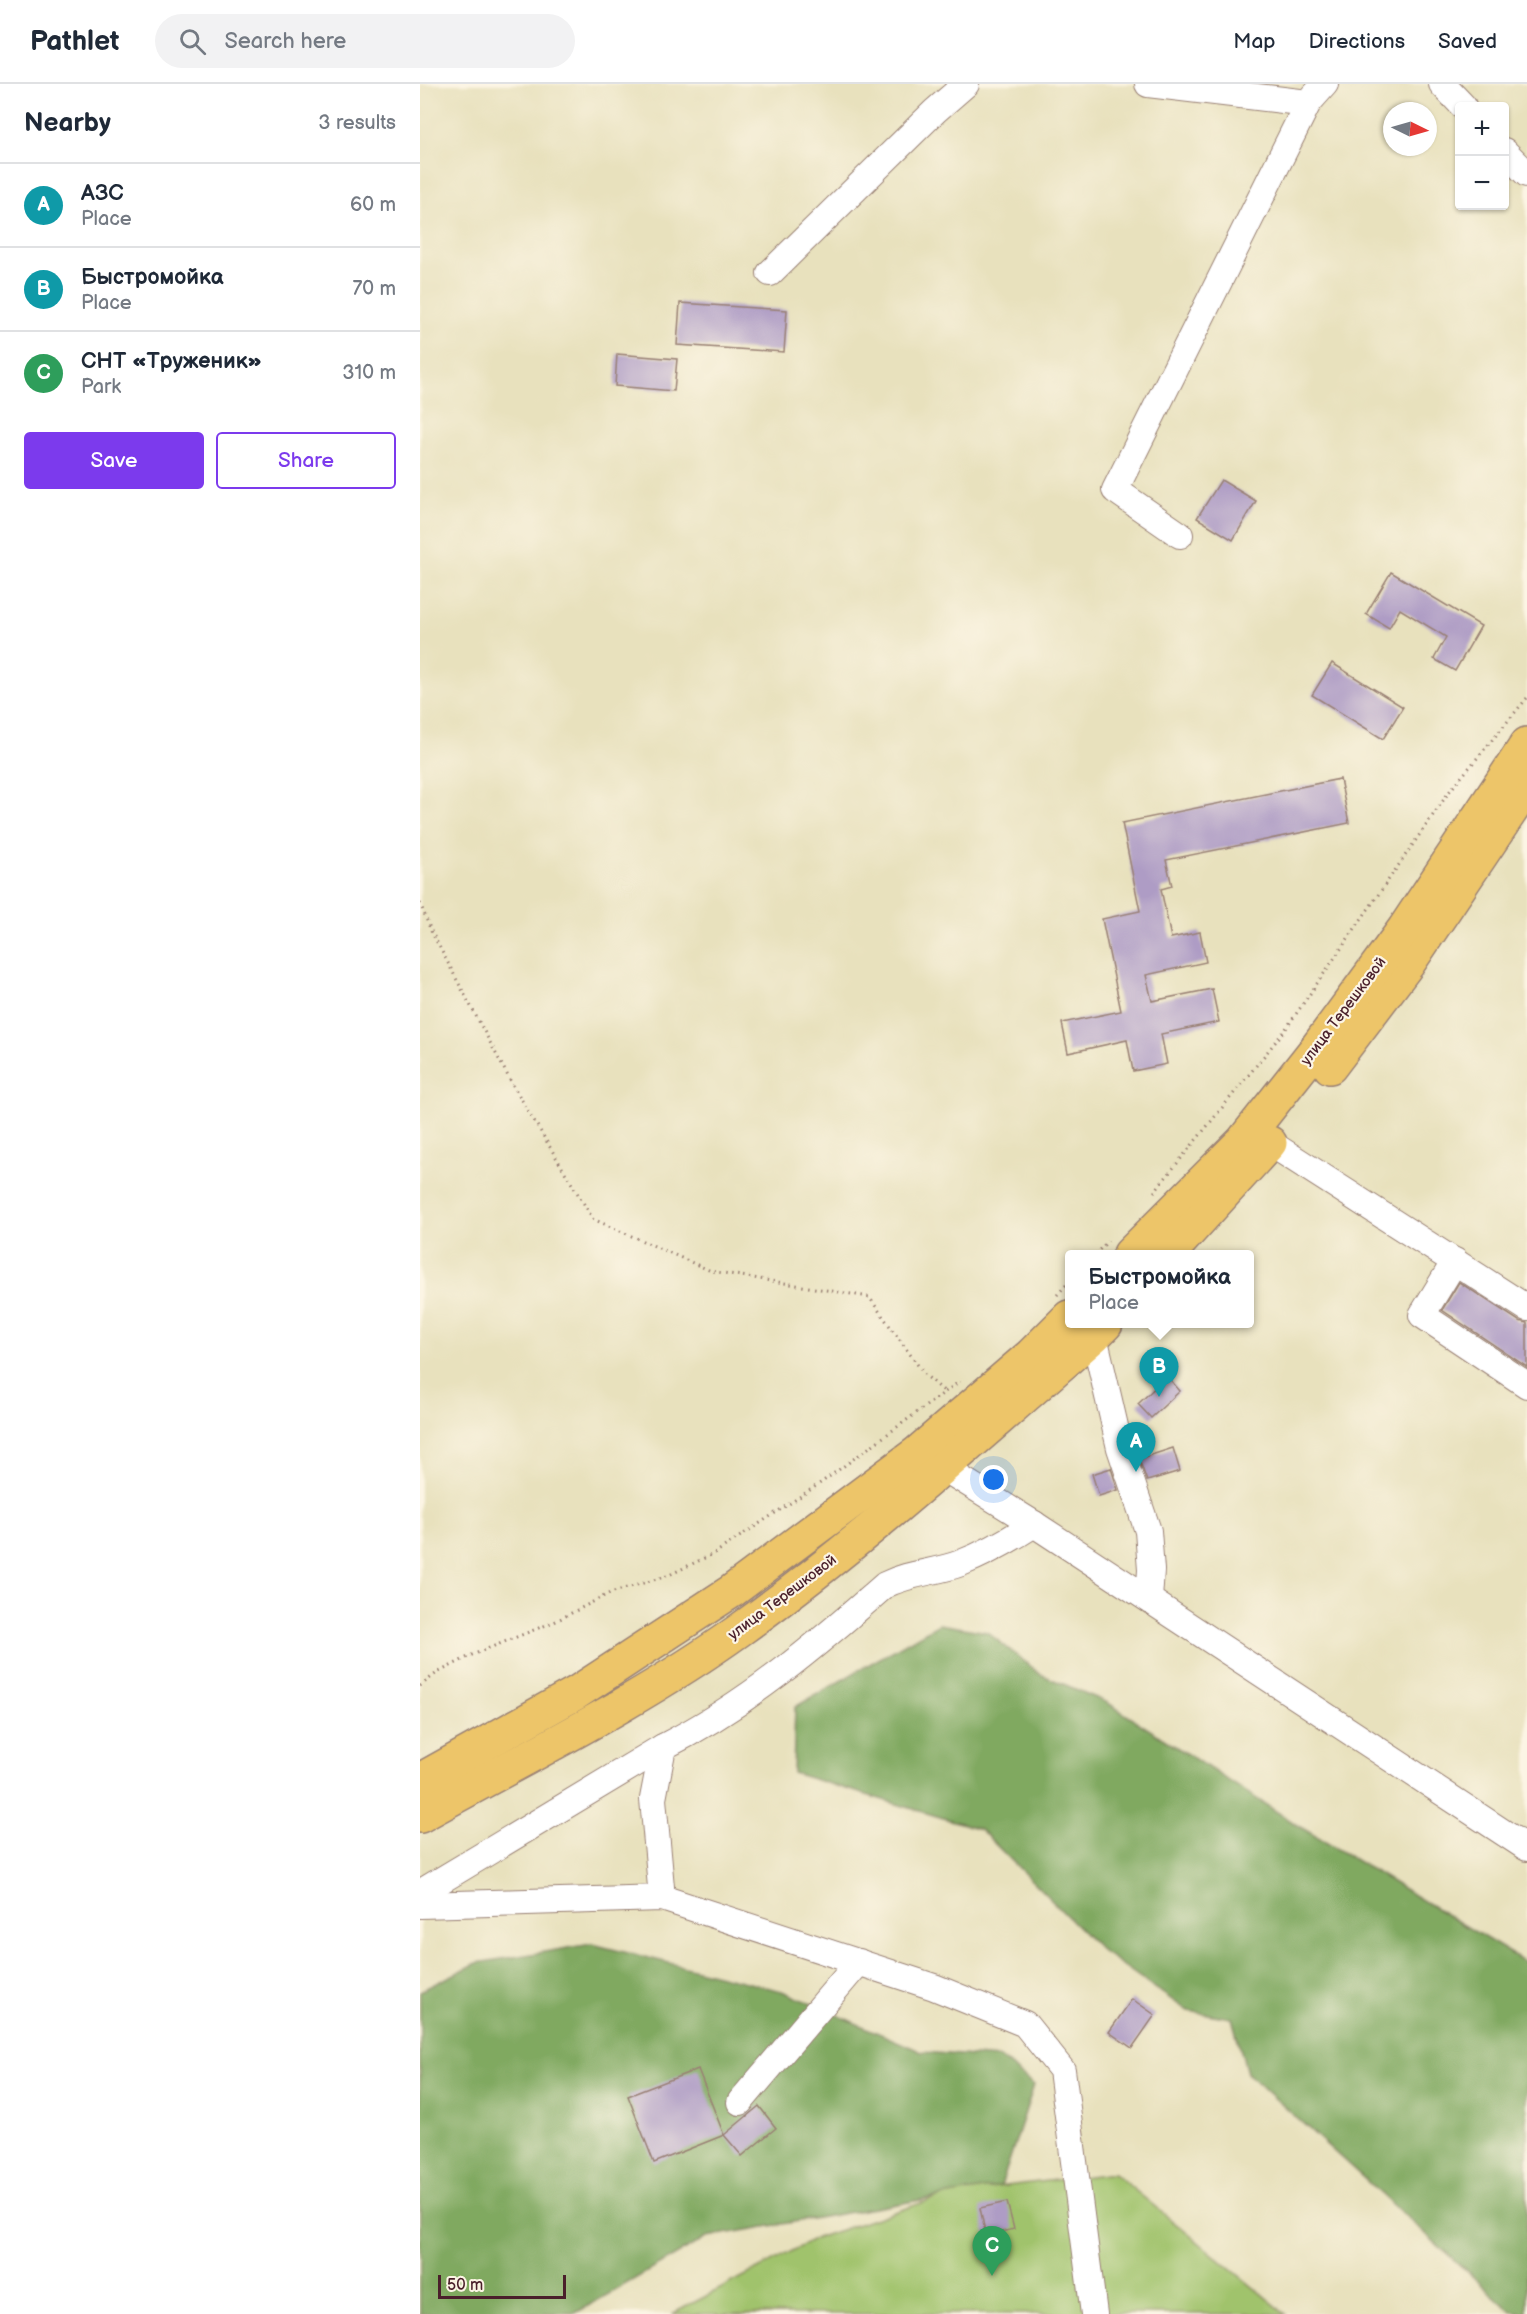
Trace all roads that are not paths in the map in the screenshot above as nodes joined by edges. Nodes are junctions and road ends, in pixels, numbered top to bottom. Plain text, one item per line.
1 (966, 84) edge
2 (1148, 84) edge
3 (1325, 84) edge
4 (1442, 84) edge
5 (1459, 102) edge
6 (1308, 103) junction
7 (1509, 156) edge
8 (1527, 174) edge
9 (770, 273) dead end
10 (1180, 536) dead end
11 (1527, 744) edge
12 (1527, 787) edge
13 (1270, 1143) junction
14 (1120, 1247) edge
15 (1173, 1250) edge
16 (1455, 1262) junction
17 (1062, 1307) edge
18 (1527, 1308) edge
19 (1100, 1330) edge
20 (1527, 1385) edge
21 (930, 1460) junction
22 (1034, 1524) junction
23 (1149, 1599) junction
24 (663, 1747) junction
25 (420, 1780) edge
26 (420, 1816) edge
27 (1527, 1848) edge
28 (420, 1893) edge
29 (662, 1898) junction
30 (420, 1905) edge
31 (859, 1962) junction
32 (740, 2102) dead end
33 (1094, 2314) edge

1 - 9 street
2 - 6 street
3 - 6 street
4 - 5 street
6 - 10 street
7 - 8 street
11 - 14 main road, улица Терешковой
12 - 13 main road, улица Терешковой
13 - 15 main road, улица Терешковой
13 - 16 street
16 - 18 street
16 - 20 street
17 - 21 main road, улица Терешковой
19 - 21 main road, улица Терешковой
19 - 23 street
21 - 22 street
21 - 25 main road, улица Терешковой
21 - 26 main road, улица Терешковой
22 - 23 street
22 - 24 street
23 - 27 street
24 - 28 street
24 - 29 street
29 - 30 street
29 - 31 street
31 - 32 street
31 - 33 street

